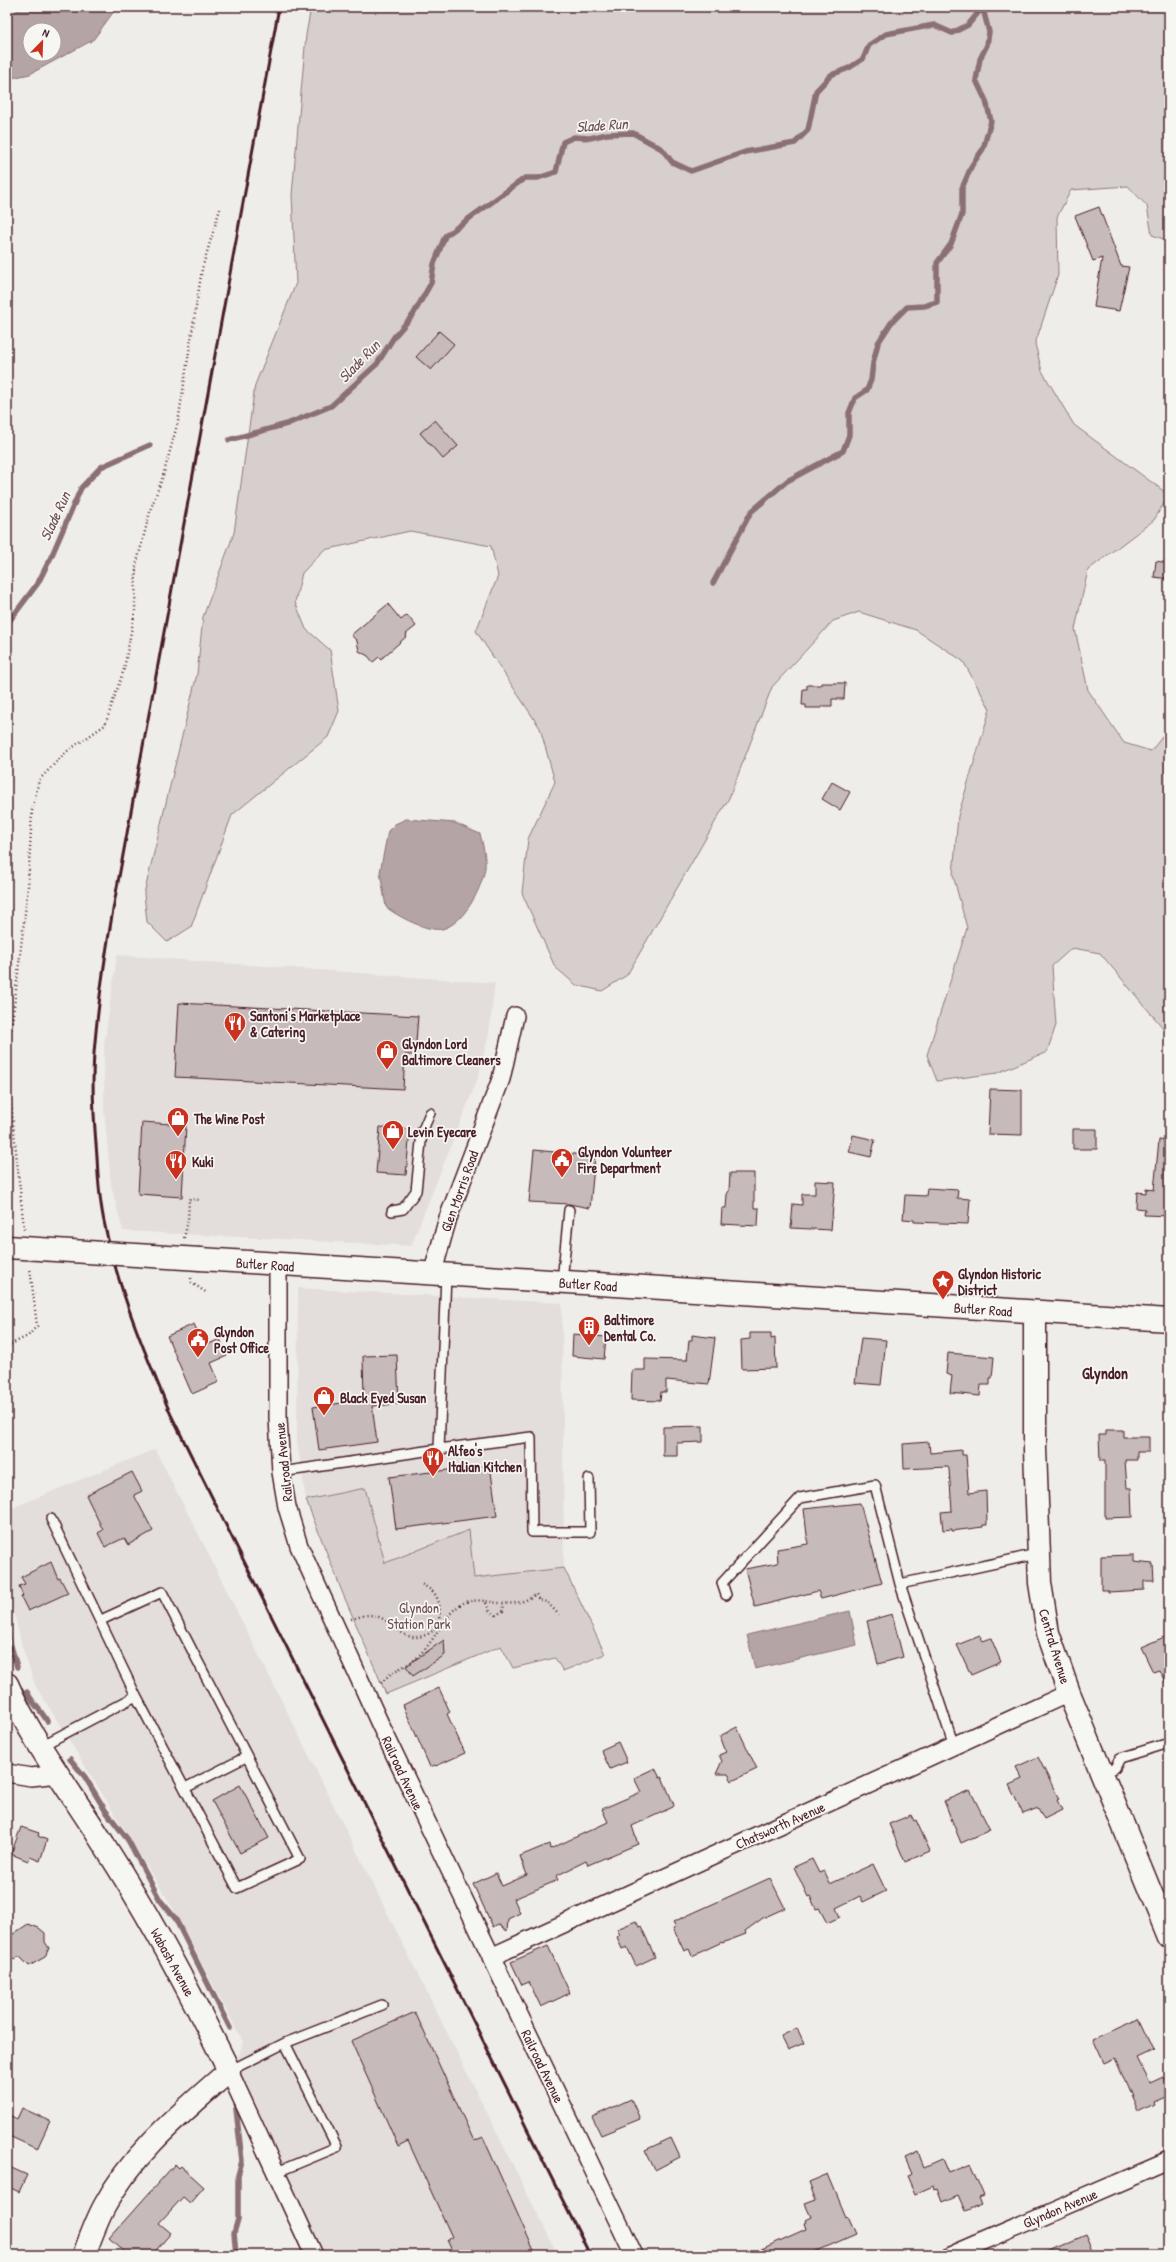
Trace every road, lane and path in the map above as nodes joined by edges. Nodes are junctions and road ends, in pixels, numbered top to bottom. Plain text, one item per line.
1 (220, 209) dead end
2 (515, 1016) dead end
3 (430, 1113) dead end
4 (569, 1210) dead end
5 (392, 1211) dead end
6 (25, 1231) dead end
7 (7, 1246) edge
8 (29, 1262) dead end
9 (278, 1265) junction
10 (439, 1275) junction
11 (562, 1283) junction
12 (1035, 1312) junction
13 (1169, 1320) edge
14 (7, 1346) edge
15 (439, 1449) junction
16 (281, 1472) junction
17 (589, 1479) dead end
18 (51, 1519) dead end
19 (1037, 1554) junction
20 (421, 1584) dead end
21 (900, 1584) junction
22 (726, 1595) dead end
23 (486, 1603) junction
24 (504, 1605) junction
25 (559, 1615) dead end
26 (100, 1620) junction
27 (334, 1625) junction
28 (436, 1627) junction
29 (439, 1630) junction
30 (7, 1684) edge
31 (1070, 1693) junction
32 (366, 1694) junction
33 (136, 1696) junction
34 (45, 1743) junction
35 (1169, 1743) edge
36 (954, 1746) junction
37 (246, 1757) junction
38 (7, 1773) edge
39 (1102, 1773) junction
40 (59, 1774) junction
41 (185, 1788) junction
42 (1169, 1936) edge
43 (491, 1957) junction
44 (382, 2005) dead end
45 (285, 2043) junction
46 (229, 2071) junction
47 (1169, 2161) edge
48 (277, 2172) junction
49 (84, 2255) edge
50 (314, 2255) edge
51 (634, 2255) edge
52 (951, 2255) edge

1 - 6 path
2 - 10 street, Glen Morris Road
3 - 5 lane
4 - 11 lane
7 - 9 main road, Butler Road, bridge
8 - 14 path
9 - 10 main road, Butler Road
9 - 16 street, Railroad Avenue
10 - 11 main road, Butler Road
10 - 15 lane
11 - 12 main road, Butler Road
12 - 13 main road, Butler Road
12 - 19 main road, Central Avenue
15 - 16 lane
15 - 17 lane
16 - 27 street, Railroad Avenue
18 - 26 lane
19 - 21 lane
19 - 31 main road, Central Avenue
20 - 28 path
21 - 22 lane
21 - 36 lane
23 - 24 path
23 - 24 path
23 - 29 path
24 - 25 path
26 - 33 lane
26 - 37 lane
27 - 28 path
27 - 32 street, Railroad Avenue
28 - 29 path
29 - 32 path
30 - 34 main road, Wabash Avenue
31 - 36 street, Chatsworth Avenue
31 - 39 main road, Central Avenue
32 - 43 street, Railroad Avenue
33 - 34 lane
33 - 41 lane
34 - 40 main road, Wabash Avenue
35 - 39 lane
36 - 43 street, Chatsworth Avenue
37 - 41 lane
37 - 41 lane
38 - 40 street
39 - 42 main road, Central Avenue
40 - 46 main road, Wabash Avenue
43 - 51 street, Railroad Avenue
44 - 45 lane
45 - 46 lane
45 - 48 lane
46 - 48 street, Wabash Avenue
46 - 49 main road
47 - 52 street, Glyndon Avenue
48 - 50 street, Wabash Avenue

